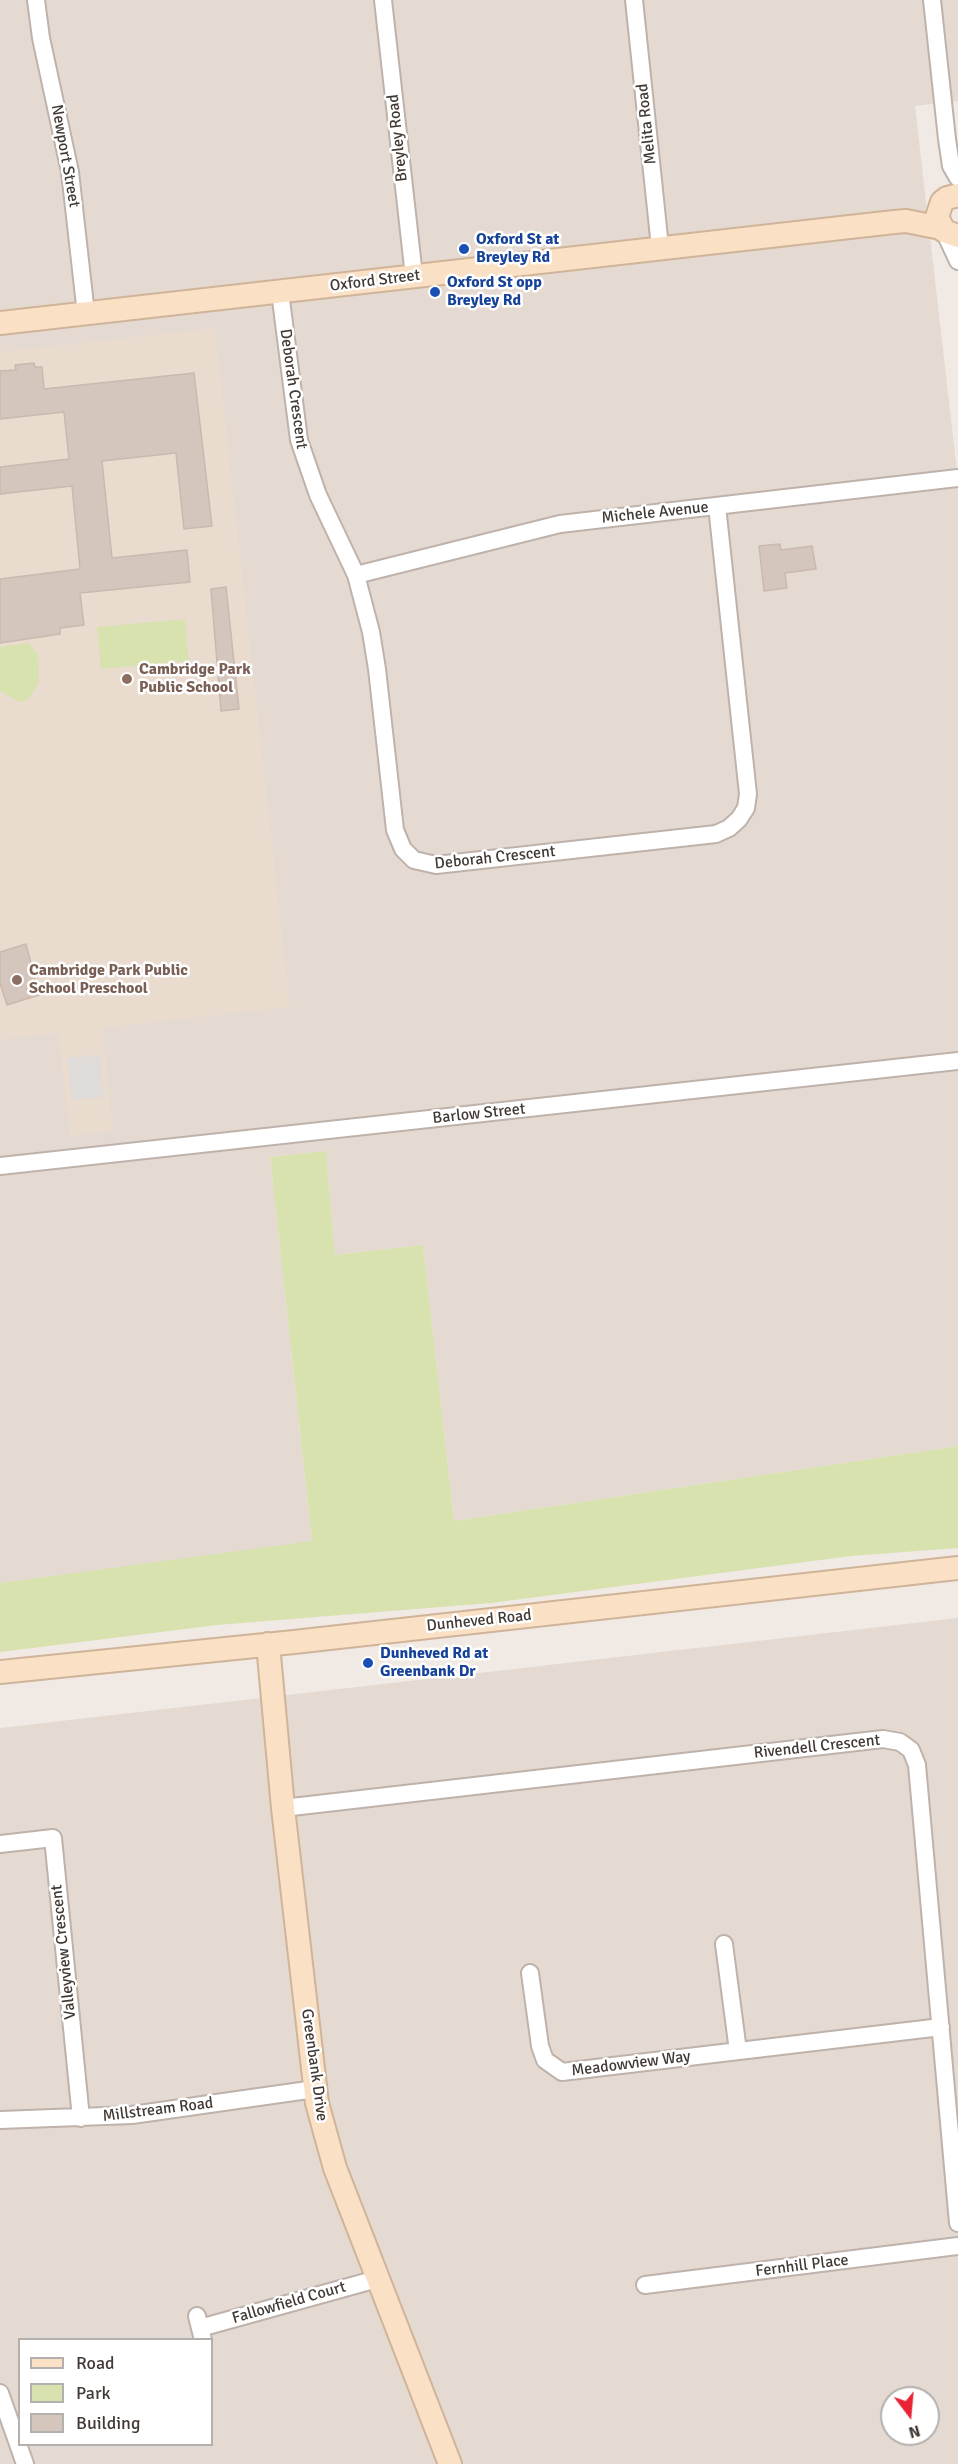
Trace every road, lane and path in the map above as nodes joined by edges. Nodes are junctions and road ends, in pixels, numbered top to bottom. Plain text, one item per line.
1 (36, 0) edge
2 (383, 0) edge
3 (634, 0) edge
4 (932, 0) edge
5 (955, 172) edge
6 (947, 216) edge
7 (660, 248) junction
8 (958, 261) edge
9 (414, 276) junction
10 (280, 292) junction
11 (86, 314) junction
12 (0, 323) edge
13 (958, 478) edge
14 (717, 506) junction
15 (356, 575) junction
16 (958, 1061) edge
17 (0, 1166) edge
18 (958, 1568) edge
19 (268, 1644) junction
20 (0, 1672) edge
21 (283, 1808) junction
22 (0, 1844) edge
23 (724, 1944) dead end
24 (530, 1972) dead end
25 (940, 2027) junction
26 (738, 2051) junction
27 (315, 2089) junction
28 (81, 2118) junction
29 (0, 2120) edge
30 (958, 2223) edge
31 (958, 2246) edge
32 (377, 2278) junction
33 (645, 2285) dead end
34 (200, 2328) edge
35 (0, 2393) edge
36 (18, 2444) edge
37 (19, 2446) edge
38 (25, 2464) edge
39 (450, 2464) edge

1 - 11 street, Newport Street
2 - 9 street, Breyley Road
3 - 7 street, Melita Road
4 - 5 street
5 - 6 street
6 - 7 street, Oxford Street
6 - 8 street
7 - 9 street, Oxford Street
9 - 10 street, Oxford Street
10 - 11 street, Oxford Street
10 - 15 street, Deborah Crescent
11 - 12 street, Oxford Street
13 - 14 street, Michele Avenue
14 - 15 street, Michele Avenue
14 - 15 street, Deborah Crescent
16 - 17 street, Barlow Street
18 - 19 street, Dunheved Road
19 - 20 street, Dunheved Road
19 - 21 street, Greenbank Drive
21 - 25 street, Rivendell Crescent
21 - 27 street, Greenbank Drive
22 - 28 street, Valleyview Crescent
23 - 26 street
24 - 26 street, Meadowview Way
25 - 26 street, Meadowview Way
25 - 30 street, Rivendell Crescent
27 - 28 street, Millstream Road
27 - 32 street, Greenbank Drive
28 - 29 street, Millstream Road
31 - 33 street, Fernhill Place
32 - 34 street, Fallowfield Court
32 - 39 street, Greenbank Drive
35 - 36 street
37 - 38 street

